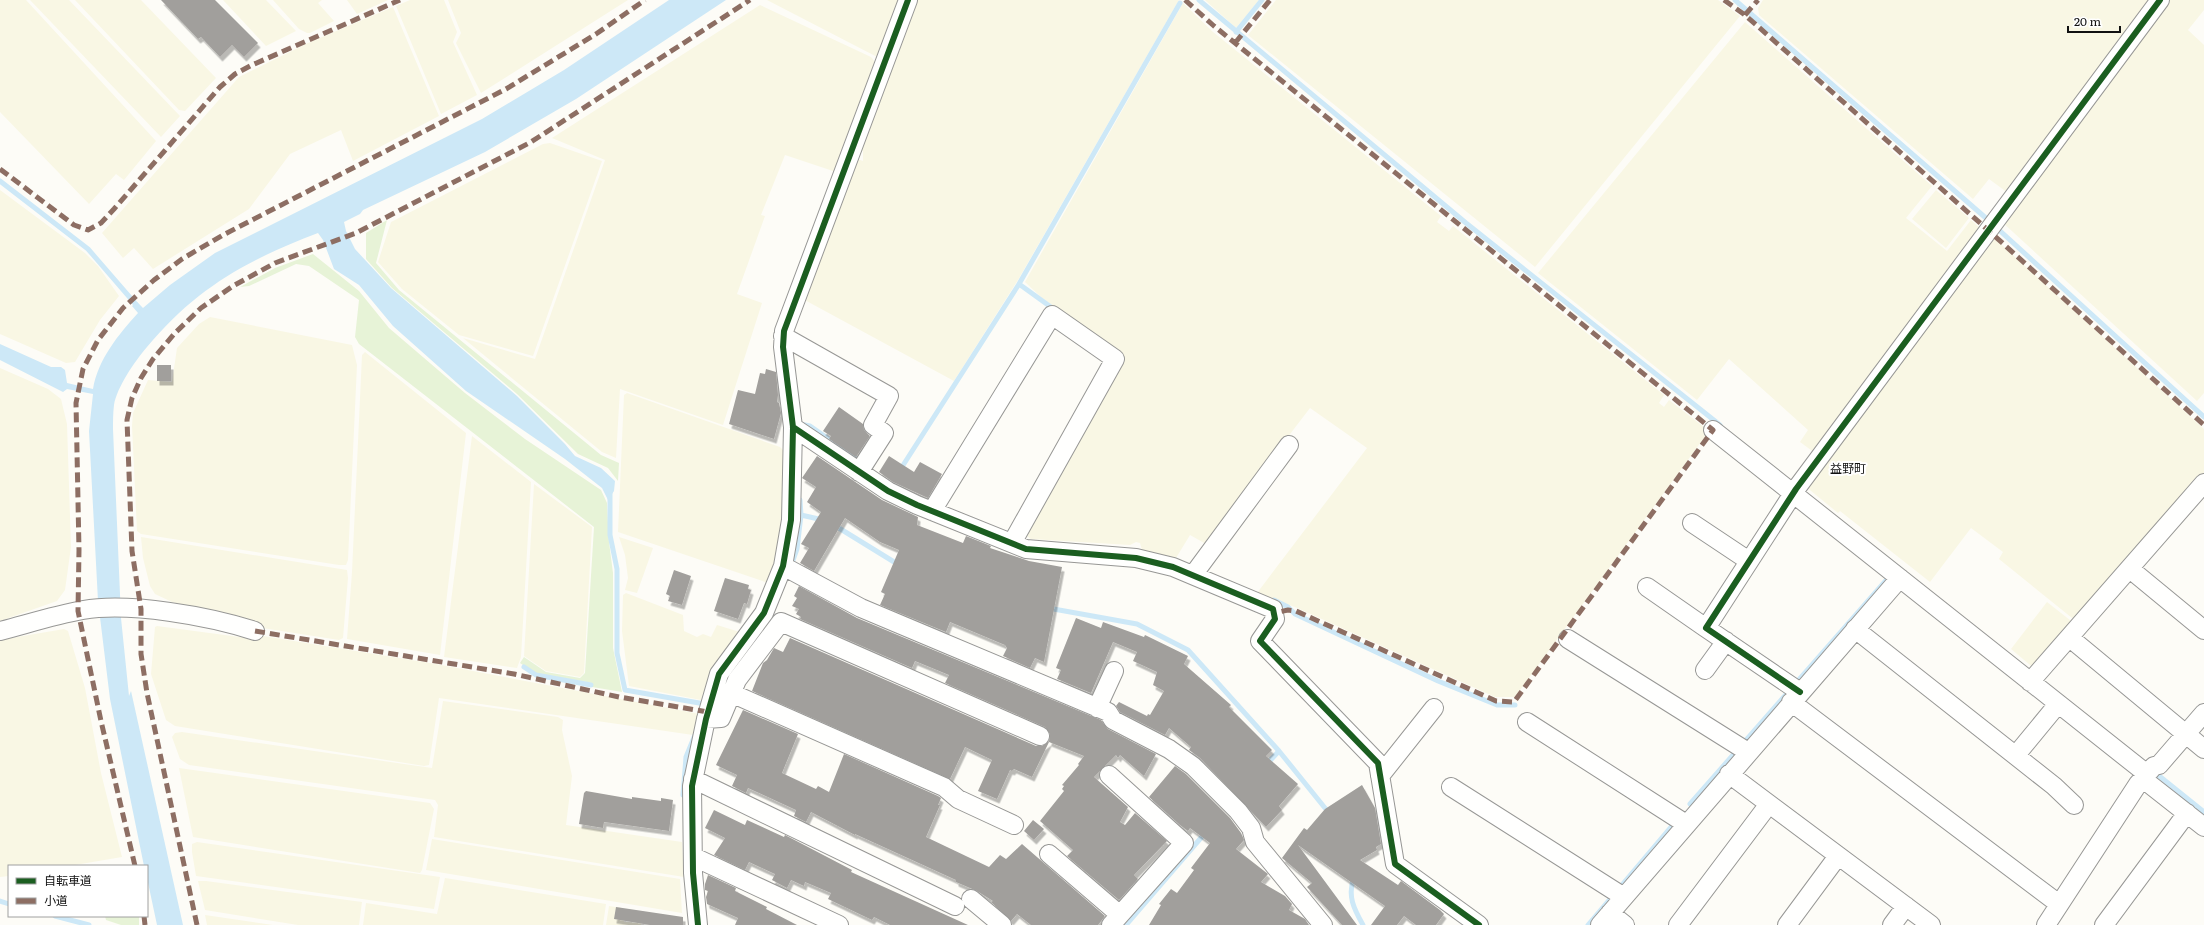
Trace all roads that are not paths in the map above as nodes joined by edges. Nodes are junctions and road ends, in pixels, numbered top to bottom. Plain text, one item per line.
1 (908, 0) edge
2 (2160, 0) edge
3 (783, 336) junction
4 (793, 427) junction
5 (1713, 430) dead end
6 (1289, 445) dead end
7 (859, 472) junction
8 (1796, 489) junction
9 (2202, 490) edge
10 (932, 511) junction
11 (1692, 523) dead end
12 (1012, 543) junction
13 (1749, 561) junction
14 (788, 569) junction
15 (2130, 569) junction
16 (1197, 570) junction
17 (1900, 578) junction
18 (1647, 587) dead end
19 (771, 617) junction
20 (1706, 628) junction
21 (1855, 628) junction
22 (255, 630) dead end
23 (2204, 630) edge
24 (0, 631) edge
25 (2070, 638) junction
26 (1568, 639) dead end
27 (1726, 641) junction
28 (1705, 670) dead end
29 (1114, 671) dead end
30 (2034, 678) junction
31 (1795, 692) junction
32 (731, 693) junction
33 (2058, 704) junction
34 (1097, 708) junction
35 (1434, 708) dead end
36 (2204, 713) edge
37 (706, 718) junction
38 (1528, 722) dead end
39 (2186, 734) junction
40 (1040, 736) dead end
41 (2204, 748) edge
42 (1743, 749) junction
43 (2016, 755) junction
44 (2146, 772) junction
45 (1729, 774) junction
46 (1109, 776) dead end
47 (1380, 776) junction
48 (693, 779) junction
49 (1451, 787) dead end
50 (1769, 804) junction
51 (2074, 805) dead end
52 (2187, 814) junction
53 (1686, 824) junction
54 (1014, 825) dead end
55 (2204, 827) edge
56 (1049, 854) dead end
57 (1838, 856) junction
58 (694, 857) junction
59 (1619, 894) junction
60 (2057, 902) junction
61 (1906, 906) junction
62 (1605, 919) edge
63 (1116, 920) edge
64 (701, 923) edge
65 (839, 925) edge
66 (1002, 925) edge
67 (1322, 925) edge
68 (1479, 925) edge
69 (1625, 925) edge
70 (1678, 925) edge
71 (1787, 925) edge
72 (1892, 925) edge
73 (1931, 925) edge
74 (2046, 925) edge
75 (2104, 925) edge

1 - 3 street
2 - 8 street
3 - 4 street
3 - 7 street
4 - 7 street
4 - 14 street
5 - 8 street
6 - 16 street
7 - 10 street
8 - 13 street
8 - 17 street
9 - 15 street
10 - 12 street
10 - 12 street
11 - 13 street
12 - 16 street
13 - 20 street
14 - 19 street
14 - 34 street
15 - 23 street
15 - 25 street
16 - 47 street
17 - 21 street
17 - 30 street
18 - 20 street
19 - 32 street
19 - 37 street
19 - 40 street
20 - 27 street
21 - 31 street
21 - 43 street
22 - 24 street
25 - 30 street
25 - 39 street
26 - 42 street
27 - 28 street
27 - 31 street
29 - 34 street
30 - 33 street
31 - 42 street
31 - 60 street
32 - 37 street
32 - 54 street
33 - 43 street
33 - 44 street
34 - 67 street
35 - 47 street
36 - 39 street
37 - 48 street
38 - 53 street
39 - 41 street
39 - 44 street
42 - 45 street
43 - 51 street
44 - 52 street
44 - 60 street
45 - 50 street
45 - 53 street
46 - 63 street
47 - 68 street
48 - 58 street
48 - 66 street
49 - 59 street
50 - 57 street
50 - 70 street
52 - 55 street
52 - 75 street
53 - 59 street
56 - 63 street
57 - 61 street
57 - 71 street
58 - 64 street
58 - 65 street
59 - 62 street
60 - 74 street
61 - 72 street
61 - 73 street
62 - 69 street

